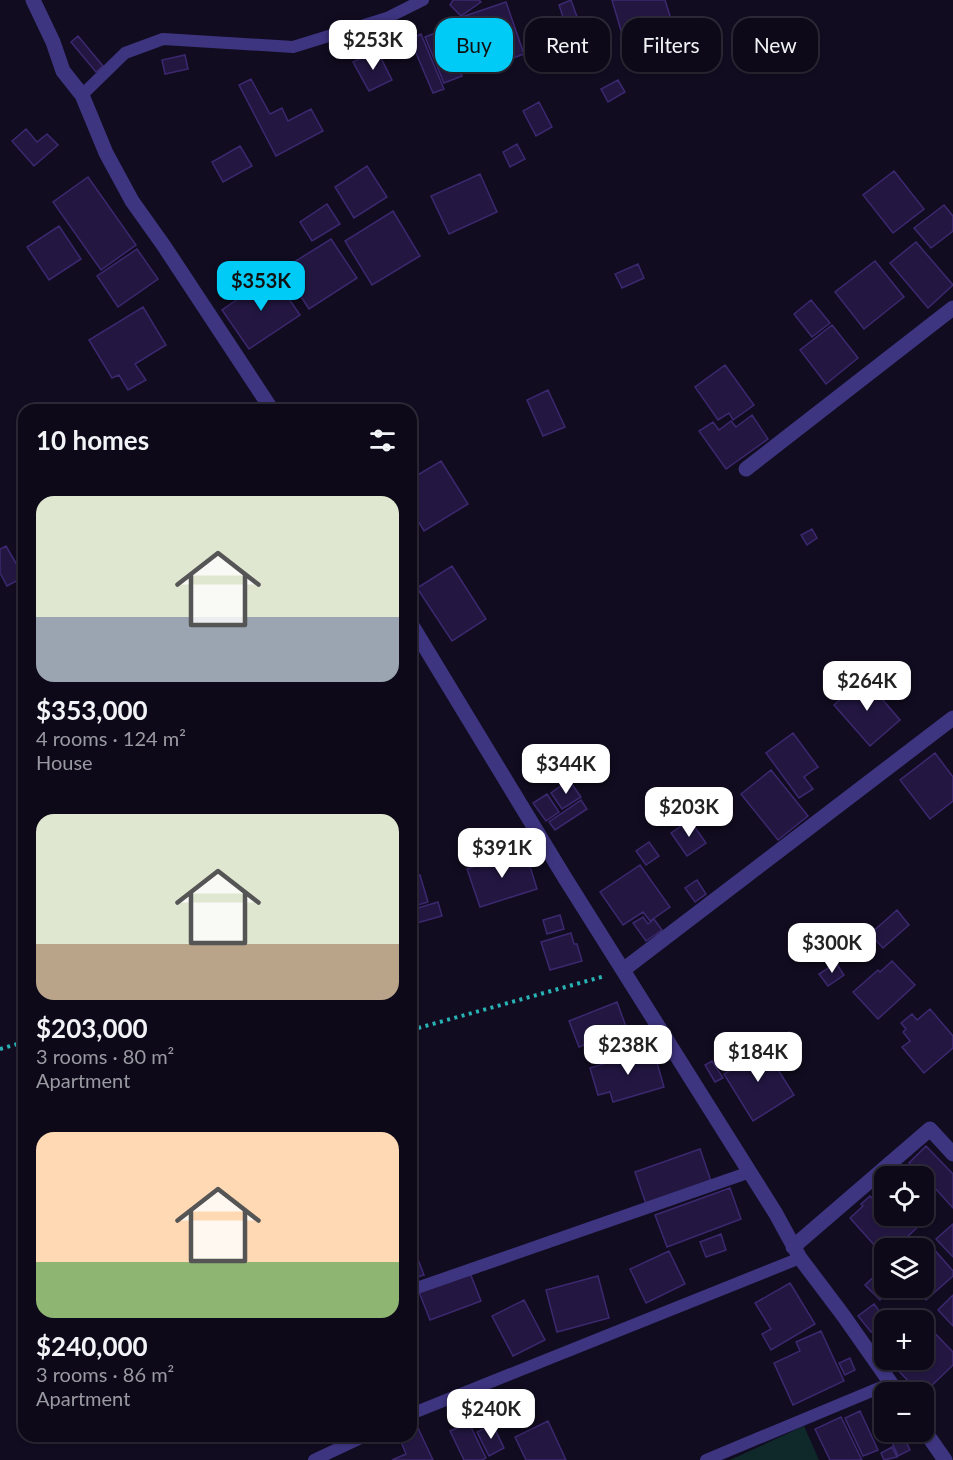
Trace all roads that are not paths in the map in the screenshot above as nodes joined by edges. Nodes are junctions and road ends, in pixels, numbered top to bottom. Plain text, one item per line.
1 (33, 0) edge
2 (423, 0) edge
3 (82, 95) junction
4 (953, 308) edge
5 (268, 404) edge
6 (746, 469) dead end
7 (417, 634) edge
8 (953, 718) edge
9 (623, 970) junction
10 (953, 1154) edge
11 (750, 1172) junction
12 (797, 1253) junction
13 (417, 1288) edge
14 (890, 1382) edge
15 (874, 1396) edge
16 (417, 1411) edge
17 (352, 1442) edge
18 (932, 1442) edge
19 (314, 1460) edge
20 (706, 1460) edge
21 (945, 1460) edge

1 - 3 street
2 - 3 lane
3 - 5 street
4 - 6 street
7 - 9 street
8 - 9 street
9 - 11 street
10 - 12 street
11 - 12 street
11 - 13 lane
12 - 14 street
12 - 16 lane
15 - 20 lane
17 - 19 lane
18 - 21 street

